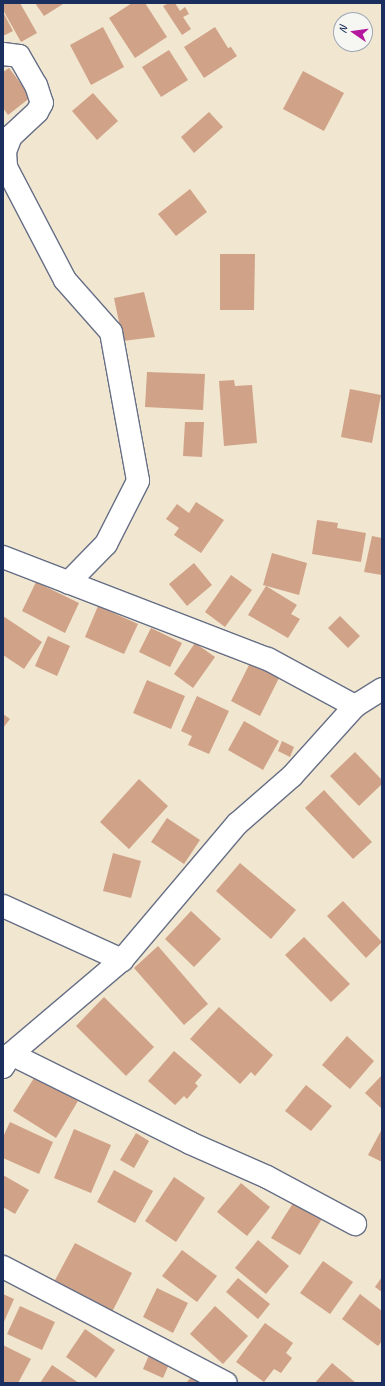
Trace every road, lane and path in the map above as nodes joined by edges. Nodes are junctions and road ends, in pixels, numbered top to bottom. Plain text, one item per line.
1 (3, 54) edge
2 (3, 557) edge
3 (68, 582) junction
4 (382, 689) edge
5 (355, 706) junction
6 (3, 906) edge
7 (122, 960) junction
8 (7, 1061) edge
9 (355, 1224) dead end
10 (3, 1267) edge
11 (226, 1383) edge

1 - 3 street
2 - 3 street
3 - 5 street
4 - 5 street
5 - 7 street
6 - 7 street
7 - 8 street
8 - 9 street
10 - 11 street

